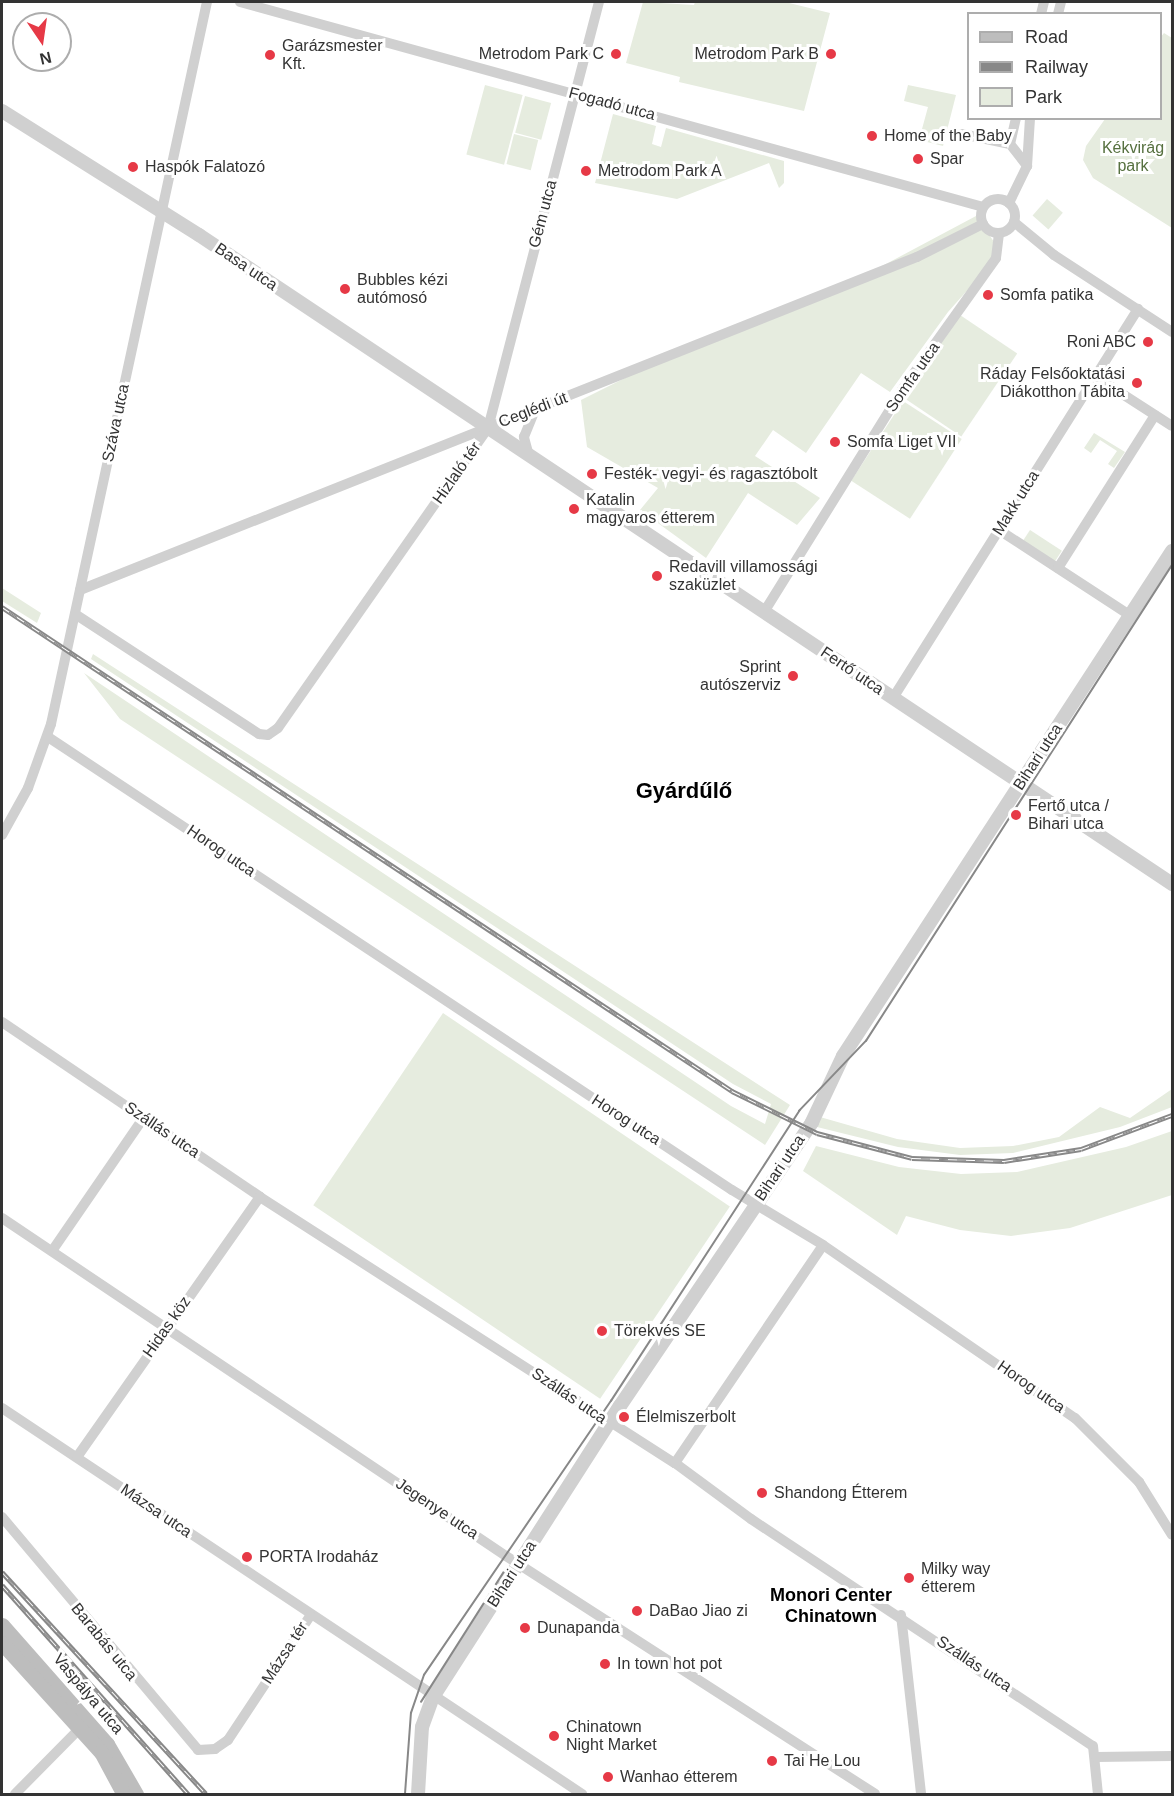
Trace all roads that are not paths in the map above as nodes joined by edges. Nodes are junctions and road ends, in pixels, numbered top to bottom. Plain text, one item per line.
1 (207, 2) edge
2 (240, 2) edge
3 (599, 2) edge
4 (575, 94) junction
5 (2, 111) edge
6 (1016, 120) edge
7 (1030, 120) edge
8 (962, 134) dead end
9 (1010, 144) junction
10 (1027, 166) junction
11 (1010, 203) junction
12 (984, 207) junction
13 (161, 212) junction
14 (1014, 222) junction
15 (982, 224) junction
16 (999, 234) junction
17 (1138, 309) junction
18 (1173, 332) edge
19 (1096, 377) junction
20 (535, 410) junction
21 (1155, 415) junction
22 (1173, 426) edge
23 (489, 428) junction
24 (530, 459) junction
25 (999, 530) junction
26 (1173, 551) edge
27 (1058, 568) junction
28 (80, 590) junction
29 (764, 612) junction
30 (75, 614) junction
31 (1131, 616) junction
32 (893, 698) junction
33 (48, 737) junction
34 (1020, 784) junction
35 (2, 836) edge
36 (1173, 884) edge
37 (2, 1022) edge
38 (144, 1117) junction
39 (260, 1197) junction
40 (755, 1204) junction
41 (2, 1218) edge
42 (823, 1245) junction
43 (52, 1251) junction
44 (167, 1327) junction
45 (2, 1408) edge
46 (610, 1424) junction
47 (76, 1457) junction
48 (675, 1463) junction
49 (2, 1517) edge
50 (1173, 1535) edge
51 (518, 1563) junction
52 (901, 1615) junction
53 (310, 1616) junction
54 (2, 1626) edge
55 (2, 1643) edge
56 (433, 1696) junction
57 (83, 1724) junction
58 (215, 1749) joint
59 (1173, 1756) edge
60 (1096, 1757) junction
61 (15, 1794) edge
62 (124, 1794) edge
63 (136, 1794) edge
64 (418, 1794) edge
65 (582, 1794) edge
66 (875, 1794) edge
67 (921, 1794) edge
68 (1098, 1794) edge

1 - 13 street, Száva utca
2 - 4 street, Fogadó utca
3 - 4 street, Gém utca
4 - 12 street, Fogadó utca
4 - 23 street, Gém utca
5 - 13 street, Basa utca
6 - 9 street
7 - 10 street
8 - 9 street
9 - 10 street
10 - 11 street
11 - 12 street
11 - 14 street
12 - 15 street
13 - 23 street, Basa utca
13 - 28 street, Száva utca
14 - 16 street
14 - 17 street
15 - 16 street
15 - 20 street, Ceglédi út
16 - 29 street, Somfa utca
17 - 18 street
17 - 19 street, Makk utca
19 - 21 street
19 - 25 street, Makk utca
20 - 23 street, Ceglédi út
20 - 24 street
21 - 22 street
21 - 27 street
23 - 24 street, Hizlaló tér
23 - 28 street, Ceglédi út
23 - 30 street, Hizlaló tér
24 - 29 street, Fertő utca
25 - 27 street
25 - 32 street, Makk utca
26 - 31 street, Bihari utca
27 - 31 street
28 - 30 street, Száva utca
29 - 32 street, Fertő utca
30 - 33 street, Száva utca
31 - 34 street, Bihari utca
32 - 34 street, Fertő utca
33 - 35 street, Száva utca
33 - 40 street, Horog utca
34 - 36 street, Fertő utca
34 - 40 street, Bihari utca
37 - 38 street, Szállás utca
38 - 39 street, Szállás utca
38 - 43 street
39 - 44 street, Hidas köz
39 - 46 street, Szállás utca
40 - 42 street, Horog utca
40 - 46 street, Bihari utca
41 - 43 street, Jegenye utca
42 - 48 street
42 - 50 street, Horog utca
43 - 44 street, Jegenye utca
44 - 47 street, Hidas köz
44 - 51 street, Jegenye utca
45 - 47 street, Mázsa utca
46 - 48 street, Szállás utca
46 - 51 street, Bihari utca
47 - 53 street, Mázsa utca
48 - 52 street, Szállás utca
49 - 58 street, Barabás utca
51 - 56 street, Bihari utca
51 - 66 street, Jegenye utca
52 - 60 street, Szállás utca
52 - 67 street
53 - 56 street, Mázsa tér
53 - 58 street, Mázsa tér
54 - 57 main road, Vaspálya utca
55 - 57 main road, Vaspálya utca
56 - 64 street, Bihari utca
56 - 65 street
57 - 61 street
57 - 62 main road, Vaspálya utca
57 - 63 main road, Vaspálya utca
59 - 60 street
60 - 68 street

